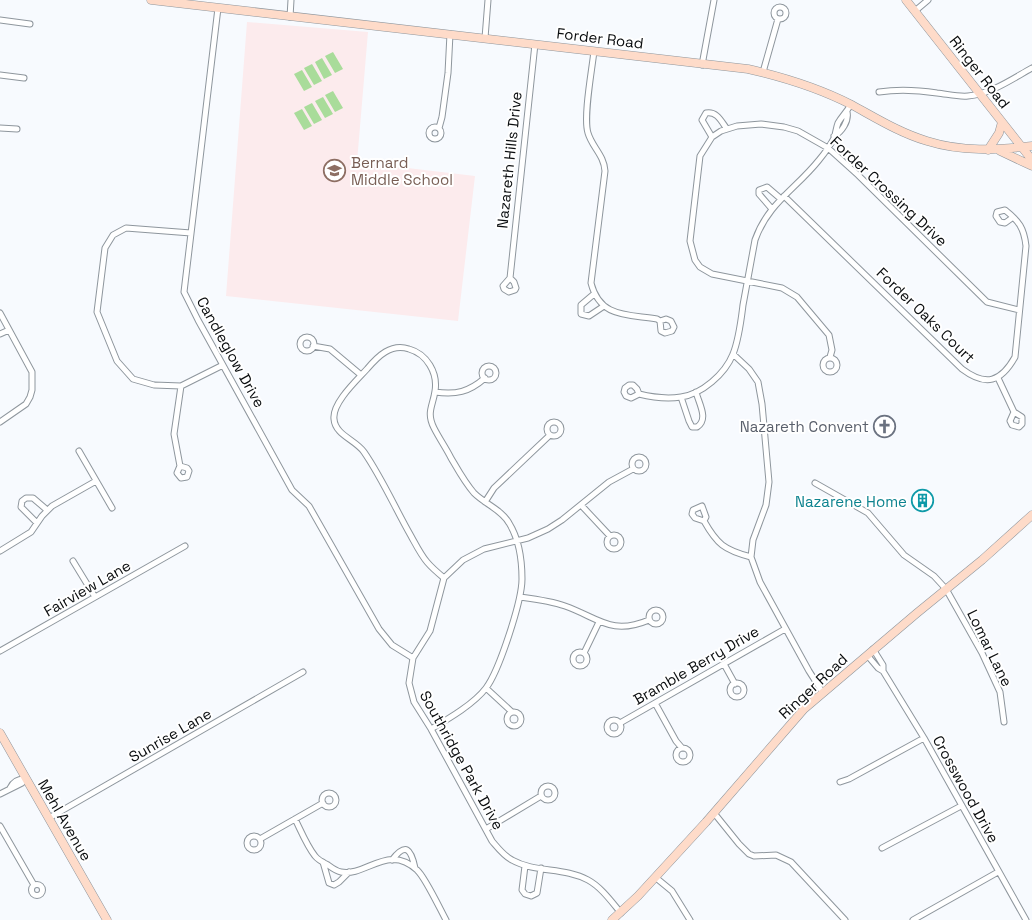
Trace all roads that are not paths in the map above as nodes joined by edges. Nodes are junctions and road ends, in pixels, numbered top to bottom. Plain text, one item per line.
1 (151, 0) edge
2 (291, 0) edge
3 (482, 0) edge
4 (488, 0) edge
5 (714, 0) edge
6 (906, 0) edge
7 (928, 0) edge
8 (218, 8) junction
9 (915, 11) junction
10 (290, 17) junction
11 (778, 19) dead end
12 (0, 20) edge
13 (30, 24) dead end
14 (450, 34) junction
15 (485, 38) junction
16 (535, 44) junction
17 (594, 52) junction
18 (702, 65) junction
19 (1032, 68) edge
20 (763, 72) junction
21 (0, 75) edge
22 (24, 78) dead end
23 (879, 92) dead end
24 (980, 94) junction
25 (849, 108) junction
26 (1002, 122) junction
27 (0, 128) edge
28 (439, 128) dead end
29 (17, 129) dead end
30 (727, 129) junction
31 (712, 137) junction
32 (1032, 146) edge
33 (828, 148) junction
34 (1022, 148) junction
35 (988, 150) junction
36 (998, 150) junction
37 (1032, 160) edge
38 (1032, 166) edge
39 (783, 197) junction
40 (772, 209) junction
41 (1012, 218) dead end
42 (191, 233) junction
43 (510, 278) dead end
44 (747, 281) junction
45 (594, 294) junction
46 (604, 306) junction
47 (1019, 310) junction
48 (0, 313) edge
49 (660, 321) dead end
50 (9, 330) junction
51 (0, 334) edge
52 (313, 346) dead end
53 (733, 354) junction
54 (830, 357) dead end
55 (223, 364) junction
56 (361, 375) junction
57 (485, 378) dead end
58 (998, 378) junction
59 (181, 386) junction
60 (435, 392) junction
61 (696, 392) junction
62 (639, 394) dead end
63 (681, 397) junction
64 (1014, 412) dead end
65 (0, 422) edge
66 (550, 435) dead end
67 (79, 451) dead end
68 (180, 466) dead end
69 (633, 468) dead end
70 (96, 481) junction
71 (814, 483) dead end
72 (485, 502) junction
73 (580, 505) junction
74 (112, 508) dead end
75 (47, 510) junction
76 (1032, 515) edge
77 (704, 520) dead end
78 (37, 523) junction
79 (610, 536) dead end
80 (516, 540) junction
81 (186, 546) dead end
82 (0, 550) edge
83 (751, 557) junction
84 (73, 560) dead end
85 (444, 578) junction
86 (946, 589) junction
87 (95, 597) junction
88 (520, 597) junction
89 (649, 620) dead end
90 (599, 622) junction
91 (785, 628) junction
92 (0, 651) edge
93 (870, 652) junction
94 (584, 653) dead end
95 (413, 658) junction
96 (724, 664) junction
97 (303, 672) dead end
98 (735, 684) dead end
99 (486, 688) junction
100 (823, 693) junction
101 (655, 703) junction
102 (512, 712) dead end
103 (1004, 722) dead end
104 (620, 723) dead end
105 (431, 730) junction
106 (0, 733) edge
107 (924, 738) junction
108 (682, 748) dead end
109 (25, 779) junction
110 (840, 782) dead end
111 (0, 794) edge
112 (541, 796) dead end
113 (323, 803) dead end
114 (961, 806) junction
115 (714, 814) junction
116 (49, 818) junction
117 (295, 819) junction
118 (0, 826) edge
119 (486, 829) junction
120 (260, 839) dead end
121 (882, 848) dead end
122 (392, 860) junction
123 (323, 862) junction
124 (525, 866) junction
125 (415, 868) junction
126 (541, 868) junction
127 (349, 872) junction
128 (998, 872) junction
129 (655, 877) junction
130 (34, 885) dead end
131 (620, 913) junction
132 (107, 920) edge
133 (446, 920) edge
134 (612, 920) edge
135 (690, 920) edge
136 (845, 920) edge
137 (913, 920) edge
138 (1026, 920) edge

1 - 8 street, Forder Road
2 - 10 street
3 - 4 street
4 - 15 street
5 - 18 street
6 - 9 street, Ringer Road
7 - 9 street
8 - 10 street, Forder Road
8 - 42 street, Candleglow Drive
9 - 24 street, Ringer Road
10 - 14 street, Forder Road
11 - 20 street
12 - 13 street
14 - 15 street, Forder Road
14 - 28 street
15 - 16 street, Forder Road
16 - 17 street, Forder Road
16 - 43 street, Nazareth Hills Drive
17 - 18 street, Forder Road
17 - 45 street
18 - 20 street, Forder Road
19 - 24 street
20 - 25 street, Forder Road
21 - 22 street
23 - 24 street
24 - 26 street, Ringer Road
25 - 33 street
25 - 35 street, Forder Road
26 - 34 street, Ringer Road
26 - 35 street
27 - 29 street
30 - 31 street, Forder Crossing Drive
30 - 31 street
30 - 33 street, Forder Crossing Drive
31 - 44 street
32 - 34 street, Forder Road
33 - 39 street
33 - 47 street, Forder Crossing Drive
34 - 36 street, Forder Road
34 - 37 street, Ringer Road
35 - 36 street, Forder Road
36 - 38 street
39 - 40 street
39 - 40 street, Forder Oaks Court
39 - 58 street, Forder Oaks Court
40 - 44 street
41 - 47 street
42 - 55 street, Candleglow Drive
42 - 59 street
44 - 53 street
44 - 54 street
45 - 46 street
45 - 46 street
46 - 49 street
47 - 58 street
48 - 50 street
50 - 51 street
50 - 65 street
52 - 56 street
53 - 61 street
53 - 83 street
55 - 59 street
55 - 95 street, Candleglow Drive
56 - 60 street
56 - 85 street
57 - 60 street
58 - 64 street
59 - 68 street
60 - 72 street
61 - 63 street
61 - 63 street
62 - 63 street
66 - 72 street
67 - 70 street
69 - 73 street
70 - 74 street
70 - 75 street
71 - 86 street, Lomar Lane
72 - 80 street
73 - 79 street
73 - 80 street
75 - 78 street
75 - 78 street
76 - 86 street, Ringer Road
77 - 83 street
78 - 82 street
80 - 85 street
80 - 88 street
81 - 87 street, Fairview Lane
83 - 91 street
84 - 87 street
85 - 95 street, Southridge Park Drive
86 - 93 street, Ringer Road
86 - 103 street, Lomar Lane
87 - 92 street, Fairview Lane
88 - 90 street
88 - 99 street
89 - 90 street
90 - 94 street
91 - 96 street, Bramble Berry Drive
91 - 100 street
93 - 100 street, Ringer Road
93 - 107 street, Crosswood Drive
95 - 105 street, Southridge Park Drive
96 - 98 street
96 - 101 street, Bramble Berry Drive
97 - 116 street, Sunrise Lane
99 - 102 street
99 - 105 street
100 - 115 street, Ringer Road
101 - 104 street, Bramble Berry Drive
101 - 108 street
105 - 119 street, Southridge Park Drive
106 - 109 street, Mehl Avenue
107 - 110 street
107 - 114 street, Crosswood Drive
109 - 111 street
109 - 116 street, Mehl Avenue
112 - 119 street
113 - 117 street
114 - 121 street
114 - 128 street, Crosswood Drive
115 - 129 street, Ringer Road
115 - 136 street
116 - 132 street, Mehl Avenue
117 - 120 street
117 - 123 street
118 - 130 street
119 - 124 street, Southridge Park Drive
122 - 125 street
122 - 125 street
122 - 127 street
123 - 127 street
123 - 127 street
124 - 126 street, Southridge Park Drive
124 - 126 street
125 - 133 street
126 - 131 street, Southridge Park Drive
128 - 137 street
128 - 138 street, Crosswood Drive
129 - 131 street, Ringer Road
129 - 135 street
131 - 134 street, Ringer Road

